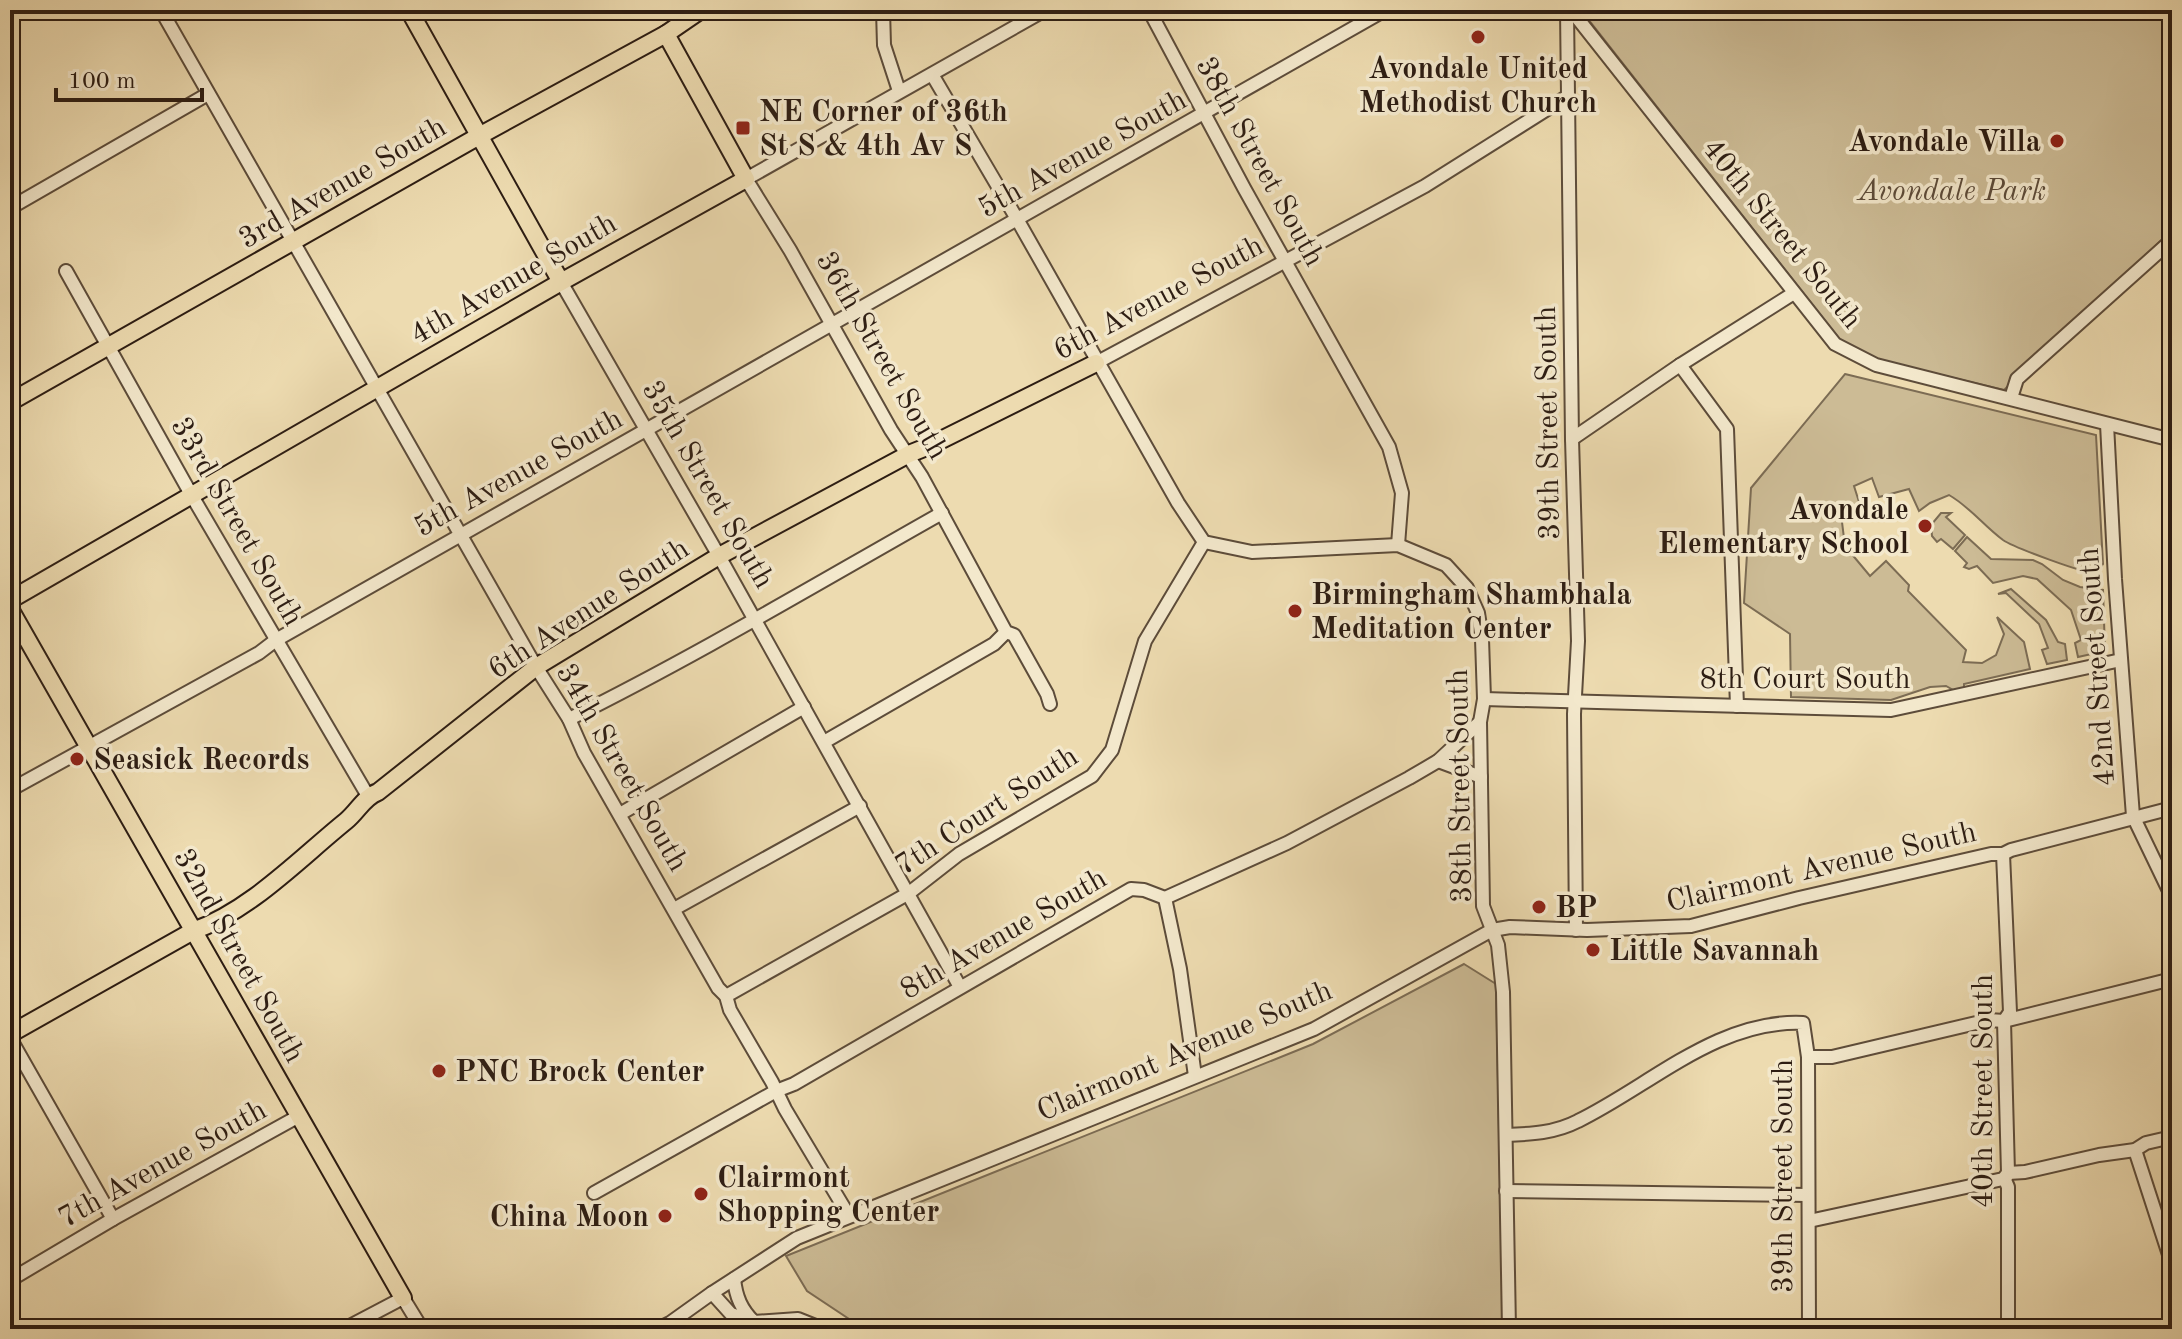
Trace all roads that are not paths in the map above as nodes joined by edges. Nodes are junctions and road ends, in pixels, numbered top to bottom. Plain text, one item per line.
1 (161, 10) edge
2 (409, 10) edge
3 (701, 10) edge
4 (883, 10) edge
5 (1045, 10) edge
6 (1149, 10) edge
7 (1384, 10) edge
8 (1569, 10) edge
9 (666, 34) junction
10 (933, 76) junction
11 (899, 91) junction
12 (208, 94) junction
13 (1568, 96) junction
14 (1206, 113) junction
15 (479, 136) junction
16 (746, 179) junction
17 (10, 208) edge
18 (1017, 219) junction
19 (2172, 240) edge
20 (293, 242) junction
21 (1286, 261) junction
22 (66, 271) dead end
23 (561, 282) junction
24 (1794, 293) junction
25 (831, 325) junction
26 (108, 347) junction
27 (1096, 363) junction
28 (1680, 365) junction
29 (377, 389) junction
30 (2011, 398) junction
31 (10, 402) edge
32 (2107, 424) junction
33 (645, 430) junction
34 (1572, 439) junction
35 (2172, 440) edge
36 (909, 454) junction
37 (192, 496) junction
38 (942, 513) junction
39 (461, 533) junction
40 (1204, 542) junction
41 (1398, 545) junction
42 (719, 556) junction
43 (10, 600) edge
44 (10, 609) edge
45 (755, 620) junction
46 (1006, 632) junction
47 (276, 640) junction
48 (2121, 660) junction
49 (536, 667) junction
50 (1484, 699) junction
51 (1576, 702) junction
52 (1050, 704) dead end
53 (1737, 706) junction
54 (804, 707) junction
55 (569, 719) junction
56 (1480, 722) junction
57 (824, 742) junction
58 (87, 747) junction
59 (1438, 761) junction
60 (1481, 777) junction
61 (10, 790) edge
62 (368, 796) junction
63 (860, 806) junction
64 (2172, 808) edge
65 (620, 814) junction
66 (2133, 816) junction
67 (2003, 854) junction
68 (909, 893) junction
69 (2172, 897) edge
70 (1165, 898) junction
71 (674, 909) junction
72 (1492, 930) junction
73 (1576, 930) junction
74 (193, 931) junction
75 (2172, 979) edge
76 (960, 987) junction
77 (726, 996) junction
78 (2004, 1021) junction
79 (10, 1036) edge
80 (1808, 1057) junction
81 (1195, 1076) junction
82 (776, 1091) junction
83 (299, 1116) junction
84 (1506, 1135) junction
85 (2172, 1137) edge
86 (2135, 1150) junction
87 (2008, 1173) junction
88 (1506, 1191) junction
89 (594, 1193) dead end
90 (1807, 1195) junction
91 (849, 1216) junction
92 (113, 1219) junction
93 (1809, 1221) junction
94 (2172, 1264) edge
95 (734, 1279) junction
96 (10, 1280) edge
97 (712, 1293) junction
98 (403, 1298) junction
99 (754, 1322) junction
100 (667, 1327) edge
101 (344, 1329) edge
102 (422, 1329) edge
103 (823, 1329) edge
104 (1509, 1329) edge
105 (1809, 1329) edge
106 (2008, 1329) edge

1 - 12 street, 34th Street South
2 - 15 main road, 35th Street South
3 - 9 main road, 3rd Avenue South
4 - 11 street
5 - 10 street, 4th Avenue South
6 - 14 street, 38th Street South
7 - 14 street, 5th Avenue South
8 - 13 street, 39th Street South
8 - 24 street, 40th Street South
9 - 15 main road, 3rd Avenue South
9 - 16 main road, 36th Street South
10 - 11 street, 4th Avenue South
10 - 18 street
11 - 16 street, 4th Avenue South
12 - 17 street
12 - 20 street, 34th Street South
13 - 21 street, 6th Avenue South
13 - 34 street, 39th Street South
14 - 18 street, 5th Avenue South
14 - 21 street, 38th Street South
15 - 20 main road, 3rd Avenue South
15 - 23 main road, 35th Street South
16 - 23 main road, 4th Avenue South
16 - 25 street, 36th Street South
18 - 25 street, 5th Avenue South
18 - 27 street
19 - 30 street
20 - 26 main road, 3rd Avenue South
20 - 29 street, 34th Street South
21 - 27 street, 6th Avenue South
21 - 41 street, 38th Street South
22 - 26 street, 33rd Street South
23 - 29 main road, 4th Avenue South
23 - 33 street, 35th Street South
24 - 28 street
24 - 30 street, 40th Street South
25 - 33 street, 5th Avenue South
25 - 36 street, 36th Street South
26 - 31 main road, 3rd Avenue South
26 - 37 street, 33rd Street South
27 - 36 main road, 6th Avenue South
27 - 40 street
28 - 34 street
28 - 53 street
29 - 37 main road, 4th Avenue South
29 - 39 street, 34th Street South
30 - 32 street, 40th Street South
32 - 35 street, 40th Street South
32 - 48 street, 42nd Street South
33 - 39 street, 5th Avenue South
33 - 42 street, 35th Street South
34 - 51 street, 39th Street South
36 - 38 street, 36th Street South
36 - 42 main road, 6th Avenue South
37 - 43 main road, 4th Avenue South
37 - 47 street, 33rd Street South
38 - 45 street
38 - 46 street, 36th Street South
39 - 47 street, 5th Avenue South
39 - 49 street, 34th Street South
40 - 41 street
40 - 68 street, 7th Court South
41 - 50 street, 38th Street South
42 - 45 street, 35th Street South
42 - 49 main road, 6th Avenue South
44 - 58 main road, 32nd Street South
45 - 54 street, 35th Street South
45 - 55 street
46 - 52 street, 36th Street South
46 - 57 street
47 - 58 street, 5th Avenue South
47 - 62 street, 33rd Street South
48 - 53 street, 8th Court South
48 - 66 street, 42nd Street South
49 - 55 street, 34th Street South
49 - 62 main road, 6th Avenue South
50 - 51 street, 8th Court South
50 - 56 street, 38th Street South
51 - 53 street, 8th Court South
51 - 73 street, 39th Street South
54 - 57 street, 35th Street South
54 - 65 street
55 - 65 street, 34th Street South
56 - 59 street
56 - 60 street, 38th Street South
57 - 63 street, 35th Street South
58 - 61 street, 5th Avenue South
58 - 74 main road, 32nd Street South
59 - 60 street
59 - 70 street
60 - 72 street, 38th Street South
62 - 74 main road, 6th Avenue South
63 - 68 street, 35th Street South
63 - 71 street
64 - 66 street, Clairmont Avenue South
65 - 71 street, 34th Street South
66 - 67 street, Clairmont Avenue South
66 - 69 street, 42nd Street South
67 - 73 street, Clairmont Avenue South
67 - 78 street, 40th Street South
68 - 76 street, 35th Street South
68 - 77 street, 7th Court South
70 - 76 street, 8th Avenue South
70 - 81 street
71 - 77 street, 34th Street South
72 - 73 street, Clairmont Avenue South
72 - 81 street, Clairmont Avenue South
72 - 84 street, 38th Street South
74 - 79 main road, 6th Avenue South
74 - 83 main road, 32nd Street South
75 - 78 street
76 - 82 street, 8th Avenue South
77 - 82 street, 34th Street South
78 - 80 street
78 - 87 street, 40th Street South
79 - 92 street
80 - 84 street, 39th Street South
80 - 90 street, 39th Street South
81 - 91 street, Clairmont Avenue South
82 - 89 street, 8th Avenue South
82 - 91 street, 34th Street South
83 - 92 street, 7th Avenue South
83 - 98 main road, 32nd Street South
84 - 88 street, 38th Street South
85 - 86 street
86 - 87 street
86 - 94 street
87 - 93 street
87 - 106 street, 40th Street South
88 - 90 street
88 - 104 street, 38th Street South
90 - 93 street, 39th Street South
91 - 95 street, Clairmont Avenue South
92 - 96 street, 7th Avenue South
93 - 105 street, 39th Street South
95 - 97 street, Clairmont Avenue South
95 - 99 street
97 - 99 street
97 - 100 street, Clairmont Avenue South
98 - 101 street
98 - 102 street, 32nd Street South
99 - 103 street

